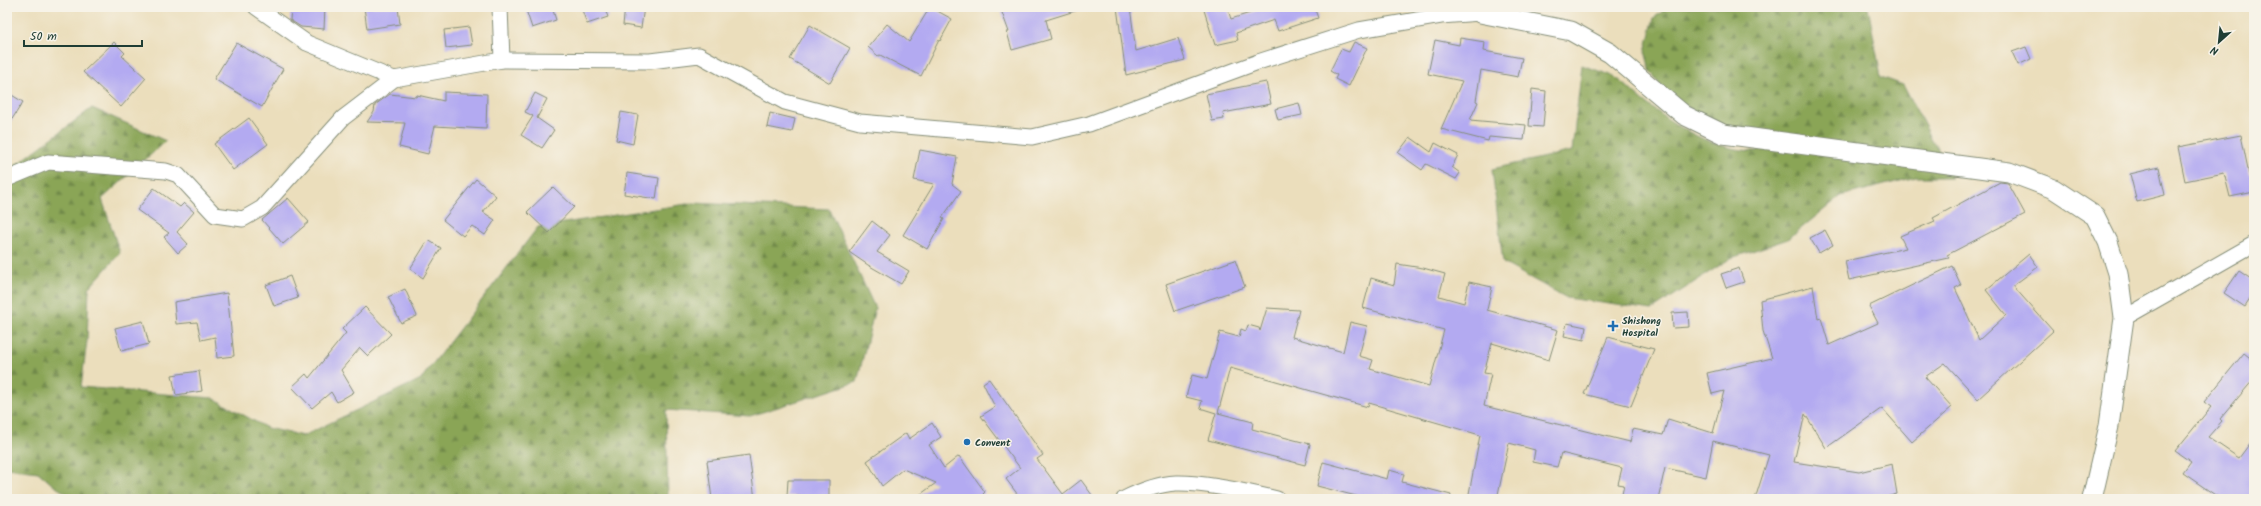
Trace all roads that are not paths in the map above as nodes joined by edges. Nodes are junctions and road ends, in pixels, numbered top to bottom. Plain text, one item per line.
1 (256, 7) edge
2 (500, 7) edge
3 (1480, 10) edge
4 (502, 60) junction
5 (394, 79) junction
6 (7, 179) edge
7 (2254, 244) edge
8 (2124, 318) junction
9 (1124, 499) edge
10 (1276, 499) edge
11 (2092, 499) edge

1 - 5 street
2 - 4 street
3 - 4 street
3 - 8 street
4 - 5 street
5 - 6 street
7 - 8 street
8 - 11 street
9 - 10 street

